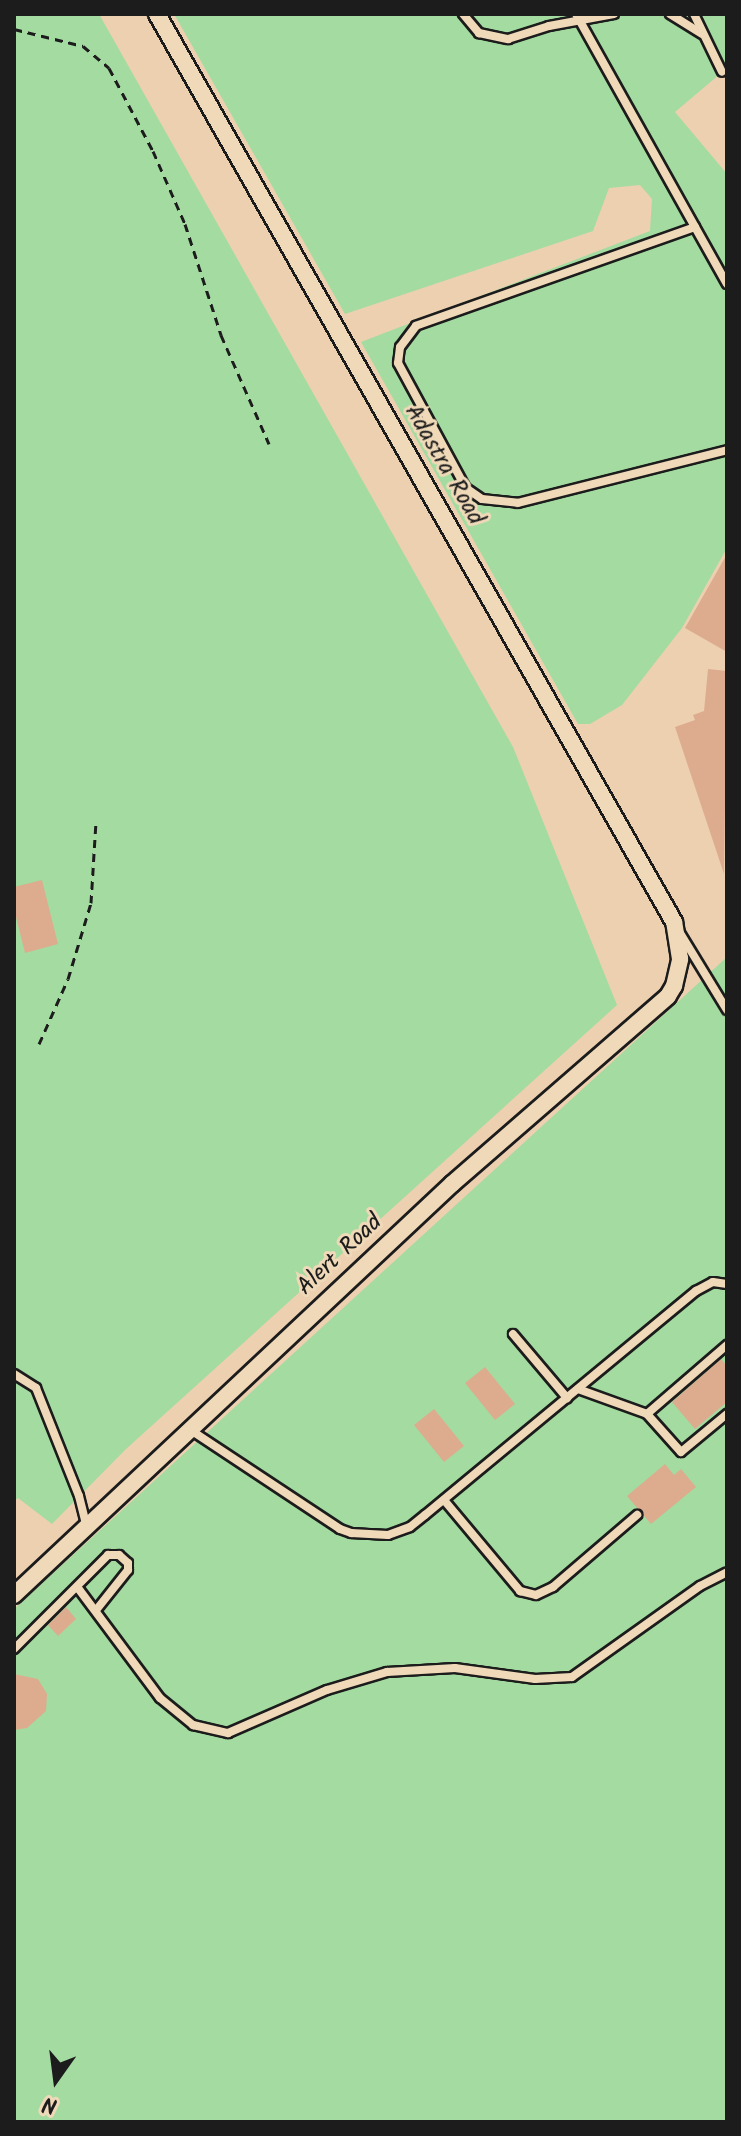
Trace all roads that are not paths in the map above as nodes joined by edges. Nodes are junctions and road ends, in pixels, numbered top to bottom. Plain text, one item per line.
1 (157, 14) edge
2 (463, 14) edge
3 (614, 14) edge
4 (670, 14) edge
5 (694, 14) edge
6 (577, 17) edge
7 (703, 35) junction
8 (722, 72) dead end
9 (695, 227) junction
10 (727, 284) edge
11 (727, 450) edge
12 (674, 922) junction
13 (679, 944) joint
14 (727, 1010) edge
15 (727, 1284) edge
16 (513, 1334) dead end
17 (727, 1345) edge
18 (14, 1374) edge
19 (578, 1389) junction
20 (567, 1398) junction
21 (647, 1414) junction
22 (727, 1414) edge
23 (189, 1429) junction
24 (444, 1500) junction
25 (637, 1515) dead end
26 (87, 1528) junction
27 (727, 1572) edge
28 (78, 1588) junction
29 (14, 1595) edge
30 (97, 1609) junction
31 (14, 1649) edge

1 - 12 street, Adastra Road
2 - 6 lane
3 - 6 lane
4 - 7 lane
5 - 7 lane
6 - 9 lane
7 - 8 lane
9 - 10 lane
9 - 11 lane
12 - 13 street, Adastra Road
12 - 14 lane
13 - 23 street, Alert Road
15 - 19 lane
16 - 20 lane
17 - 21 lane
18 - 26 lane
19 - 20 lane
19 - 21 lane
20 - 24 lane
21 - 22 lane
23 - 24 lane
23 - 26 street, Alert Road
24 - 25 lane
26 - 29 street, Alert Road
27 - 30 lane
28 - 30 lane
28 - 30 lane
28 - 31 lane

